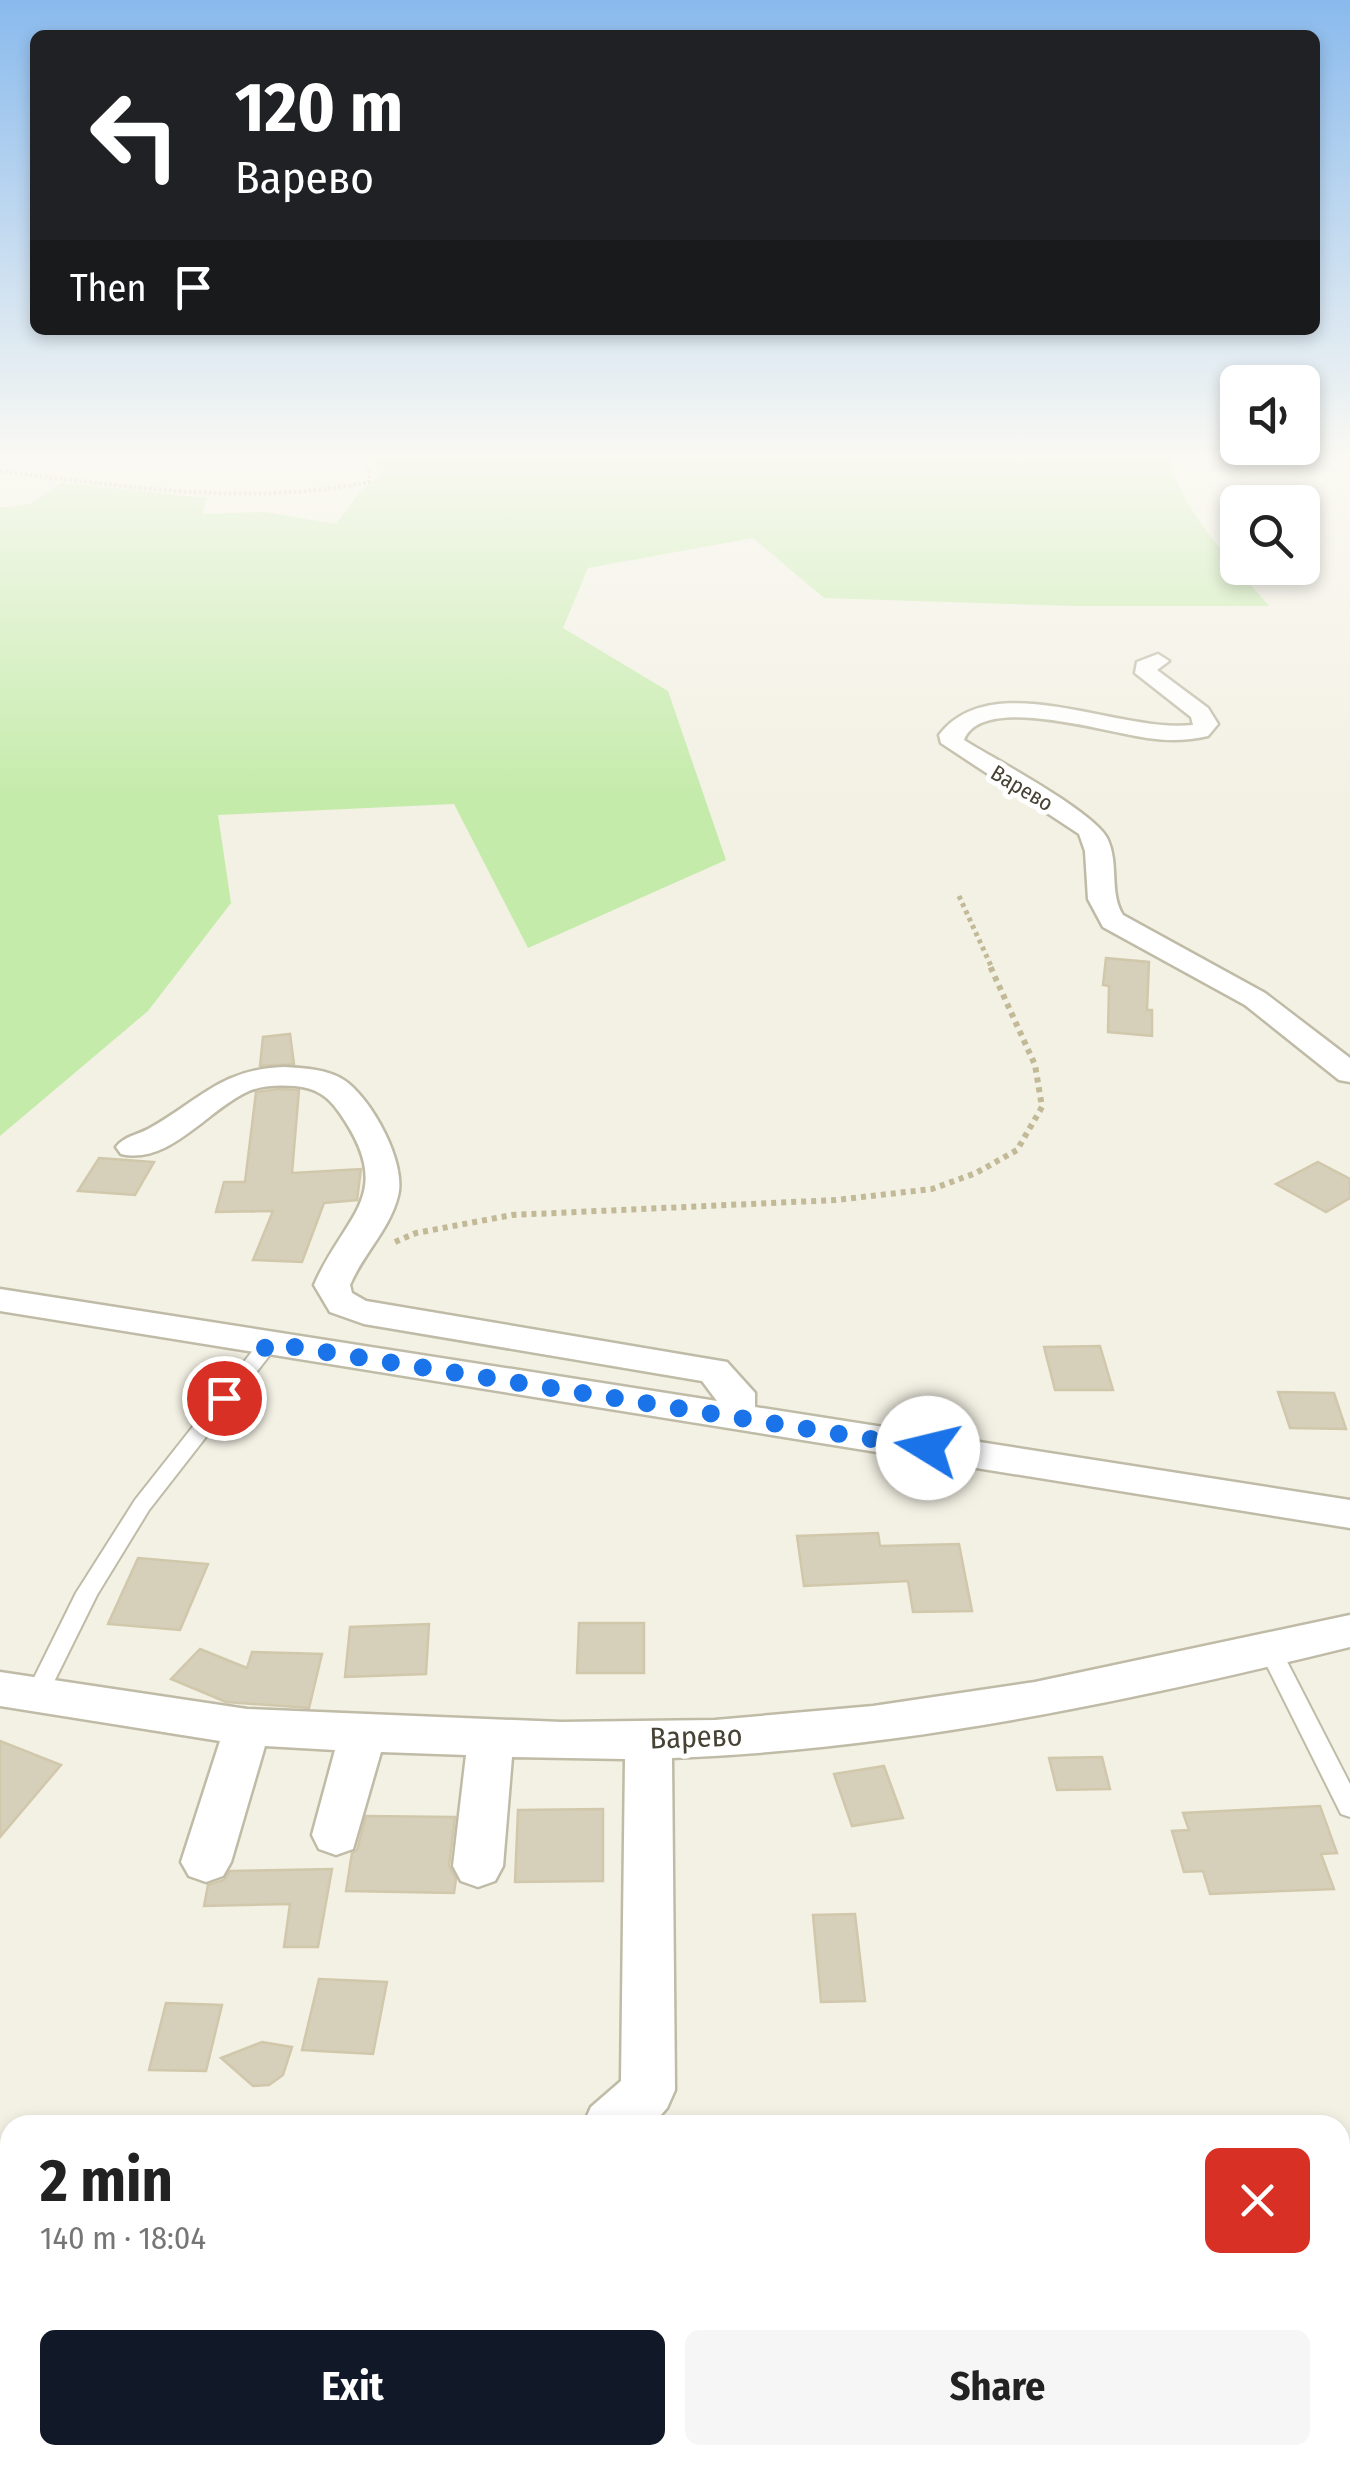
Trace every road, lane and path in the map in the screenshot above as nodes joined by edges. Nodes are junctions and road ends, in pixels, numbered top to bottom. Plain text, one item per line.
1 (1158, 661) dead end
2 (960, 896) dead end
3 (1350, 1073) edge
4 (133, 1147) dead end
5 (344, 1264) junction
6 (0, 1300) edge
7 (269, 1343) junction
8 (736, 1417) junction
9 (1350, 1514) edge
10 (1350, 1631) edge
11 (1270, 1650) junction
12 (18, 1692) edge
13 (246, 1727) junction
14 (363, 1733) junction
15 (491, 1736) junction
16 (650, 1738) junction
17 (1350, 1807) edge
18 (336, 1834) dead end
19 (206, 1862) dead end
20 (478, 1866) dead end
21 (626, 2115) edge

1 - 3 street, Варево
2 - 5 path
4 - 5 street
5 - 8 street
6 - 7 street
7 - 8 street
7 - 12 lane, Варево
8 - 9 street
10 - 11 street, Варево
11 - 16 street, Варево
11 - 17 lane
12 - 13 street, Варево
13 - 14 street, Варево
13 - 19 street
14 - 15 street, Варево
14 - 18 street
15 - 16 street, Варево
15 - 20 street
16 - 21 street

